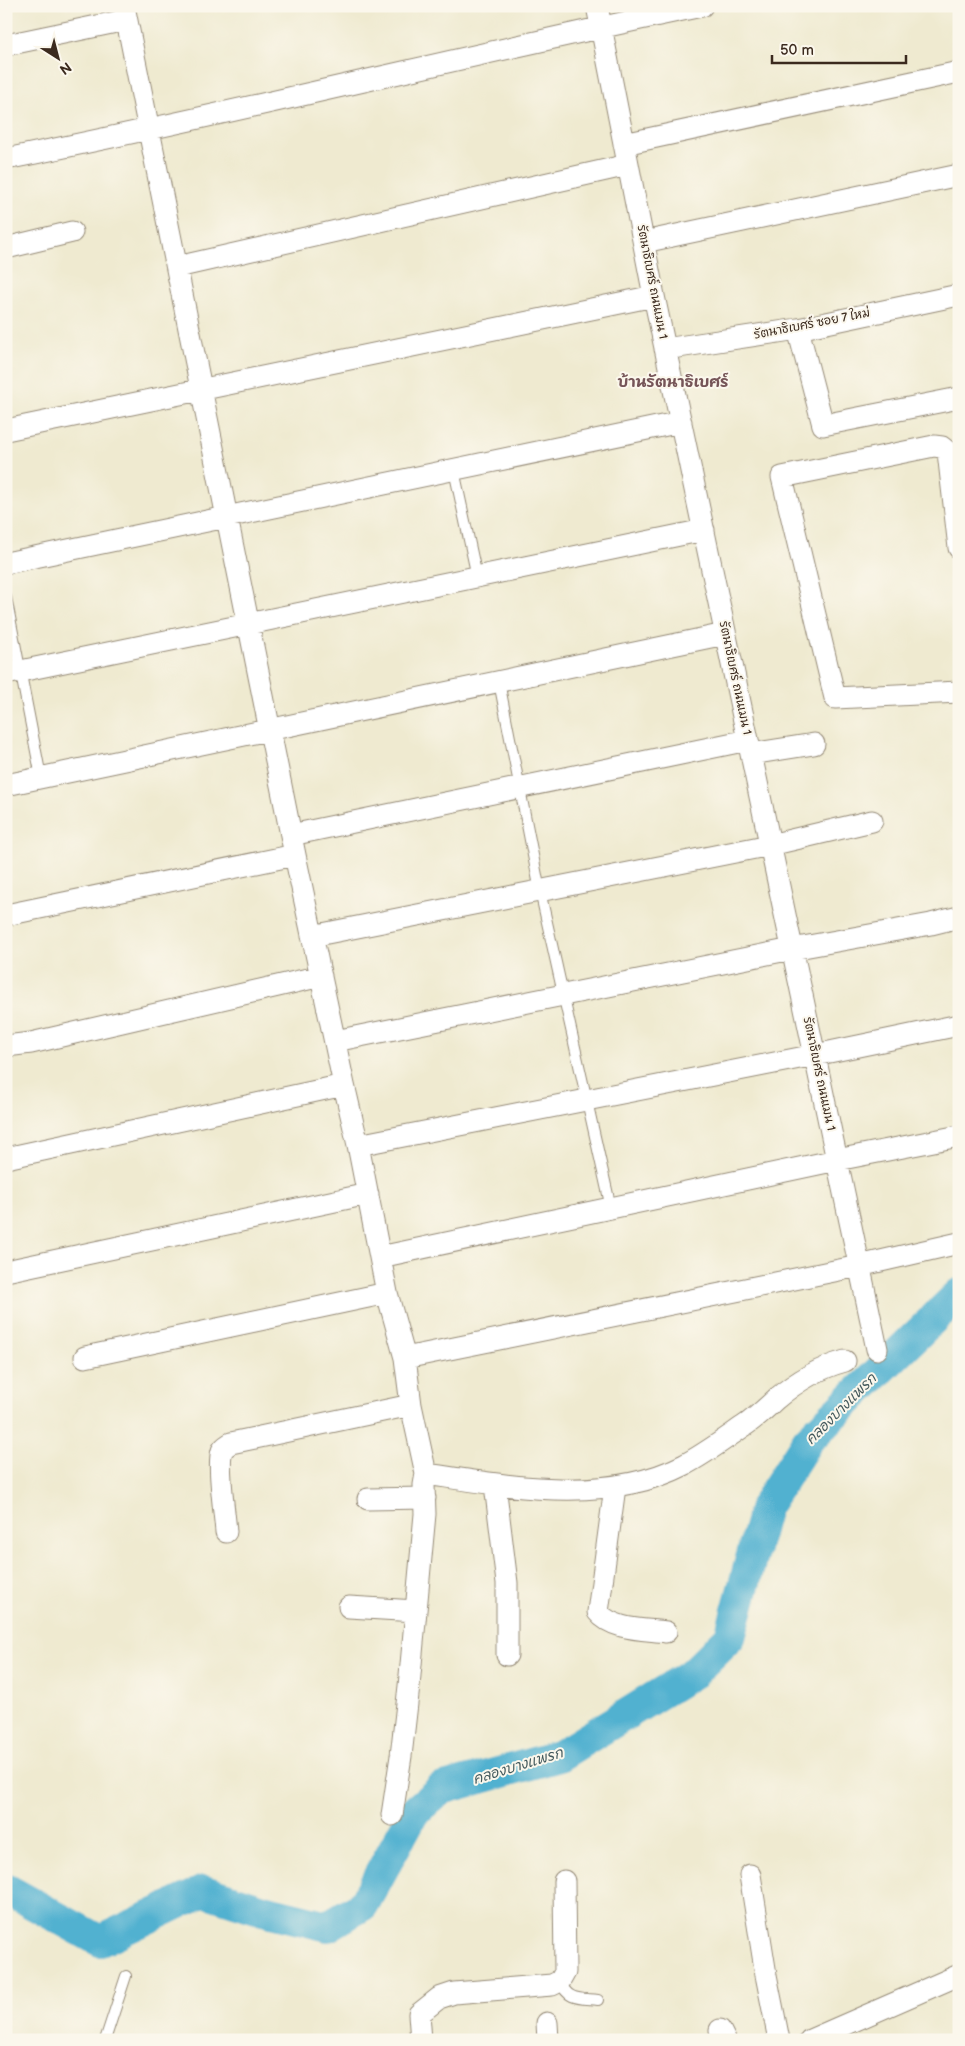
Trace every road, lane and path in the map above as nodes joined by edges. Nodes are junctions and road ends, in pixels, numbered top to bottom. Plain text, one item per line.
1 (597, 6) edge
2 (702, 6) edge
3 (125, 13) edge
4 (601, 27) junction
5 (6, 45) edge
6 (959, 72) edge
7 (150, 131) junction
8 (626, 154) junction
9 (6, 159) edge
10 (959, 175) edge
11 (72, 232) dead end
12 (644, 242) junction
13 (6, 248) edge
14 (177, 267) junction
15 (959, 295) edge
16 (654, 296) junction
17 (798, 329) junction
18 (665, 348) junction
19 (202, 390) junction
20 (959, 398) edge
21 (681, 422) junction
22 (6, 430) edge
23 (454, 470) junction
24 (228, 517) junction
25 (704, 530) junction
26 (959, 548) edge
27 (6, 563) edge
28 (477, 577) junction
29 (6, 597) edge
30 (250, 623) junction
31 (726, 634) junction
32 (13, 672) edge
33 (499, 682) junction
34 (959, 692) edge
35 (269, 730) junction
36 (814, 744) dead end
37 (749, 747) junction
38 (41, 777) junction
39 (6, 785) edge
40 (520, 787) junction
41 (872, 821) dead end
42 (293, 845) junction
43 (770, 845) junction
44 (540, 891) junction
45 (6, 915) edge
46 (959, 917) edge
47 (312, 936) junction
48 (792, 949) junction
49 (321, 976) junction
50 (563, 995) junction
51 (959, 1025) edge
52 (335, 1041) junction
53 (6, 1046) edge
54 (814, 1055) junction
55 (344, 1085) junction
56 (586, 1100) junction
57 (959, 1136) edge
58 (358, 1145) junction
59 (6, 1158) edge
60 (837, 1160) junction
61 (368, 1194) junction
62 (611, 1208) junction
63 (959, 1243) edge
64 (380, 1258) junction
65 (859, 1266) junction
66 (6, 1271) edge
67 (387, 1293) junction
68 (876, 1350) dead end
69 (85, 1357) dead end
70 (405, 1358) junction
71 (846, 1361) dead end
72 (411, 1405) junction
73 (426, 1474) junction
74 (495, 1485) junction
75 (615, 1487) junction
76 (425, 1498) junction
77 (368, 1499) dead end
78 (226, 1532) dead end
79 (349, 1606) dead end
80 (416, 1611) junction
81 (666, 1632) dead end
82 (507, 1655) dead end
83 (392, 1815) dead end
84 (750, 1875) dead end
85 (564, 1881) dead end
86 (959, 1975) edge
87 (126, 1976) dead end
88 (560, 1982) junction
89 (598, 2000) dead end
90 (105, 2040) edge
91 (421, 2040) edge
92 (779, 2040) edge
93 (810, 2040) edge

1 - 4 street, รัตนาธิเบศร์ ถนนเมน 1
2 - 4 street
3 - 5 street
3 - 7 street
4 - 7 street
4 - 8 street, รัตนาธิเบศร์ ถนนเมน 1
6 - 8 street
7 - 9 street
7 - 14 street
8 - 12 street, รัตนาธิเบศร์ ถนนเมน 1
8 - 14 street
10 - 12 street
11 - 13 street
12 - 16 street, รัตนาธิเบศร์ ถนนเมน 1
14 - 19 street
15 - 17 street, รัตนาธิเบศร์ ซอย 7 ใหม่
16 - 18 street, รัตนาธิเบศร์ ถนนเมน 1
16 - 19 street
17 - 18 street, รัตนาธิเบศร์ ซอย 7 ใหม่
17 - 20 street
18 - 21 street, รัตนาธิเบศร์ ถนนเมน 1
19 - 22 street
19 - 24 street
21 - 23 street
21 - 25 street, รัตนาธิเบศร์ ถนนเมน 1
23 - 24 street
23 - 28 lane
24 - 27 street
24 - 30 street
25 - 28 street
25 - 31 street, รัตนาธิเบศร์ ถนนเมน 1
26 - 34 street
28 - 30 street
29 - 32 lane
30 - 32 street
30 - 35 street
31 - 33 street
31 - 37 street, รัตนาธิเบศร์ ถนนเมน 1
32 - 38 lane
33 - 35 street
33 - 40 lane
35 - 38 street
35 - 42 street
36 - 37 street
37 - 40 street
37 - 43 street, รัตนาธิเบศร์ ถนนเมน 1
38 - 39 street
40 - 42 street
40 - 44 lane
41 - 43 street
42 - 45 street
42 - 47 street
43 - 44 street
43 - 48 street, รัตนาธิเบศร์ ถนนเมน 1
44 - 47 street
44 - 50 lane
46 - 48 street
47 - 49 street
48 - 50 street
48 - 54 street, รัตนาธิเบศร์ ถนนเมน 1
49 - 52 street
49 - 53 street
50 - 52 street
50 - 56 lane
51 - 54 street
52 - 55 street
54 - 56 street
54 - 60 street, รัตนาธิเบศร์ ถนนเมน 1
55 - 58 street
55 - 59 street
56 - 58 street
56 - 62 lane
57 - 60 street
58 - 61 street
60 - 62 street
60 - 65 street, รัตนาธิเบศร์ ถนนเมน 1
61 - 64 street
61 - 66 street
62 - 64 street
63 - 65 street
64 - 67 street
65 - 68 street, รัตนาธิเบศร์ ถนนเมน 1
65 - 70 street
67 - 69 street
67 - 70 street
70 - 72 street
71 - 75 street
72 - 73 street
72 - 78 street
73 - 74 street
73 - 76 street
74 - 75 street
74 - 82 street
75 - 81 street
76 - 77 street
76 - 80 street
79 - 80 street
80 - 83 street
84 - 92 street
85 - 88 street
86 - 93 street
87 - 90 lane
88 - 89 lane
88 - 91 street

